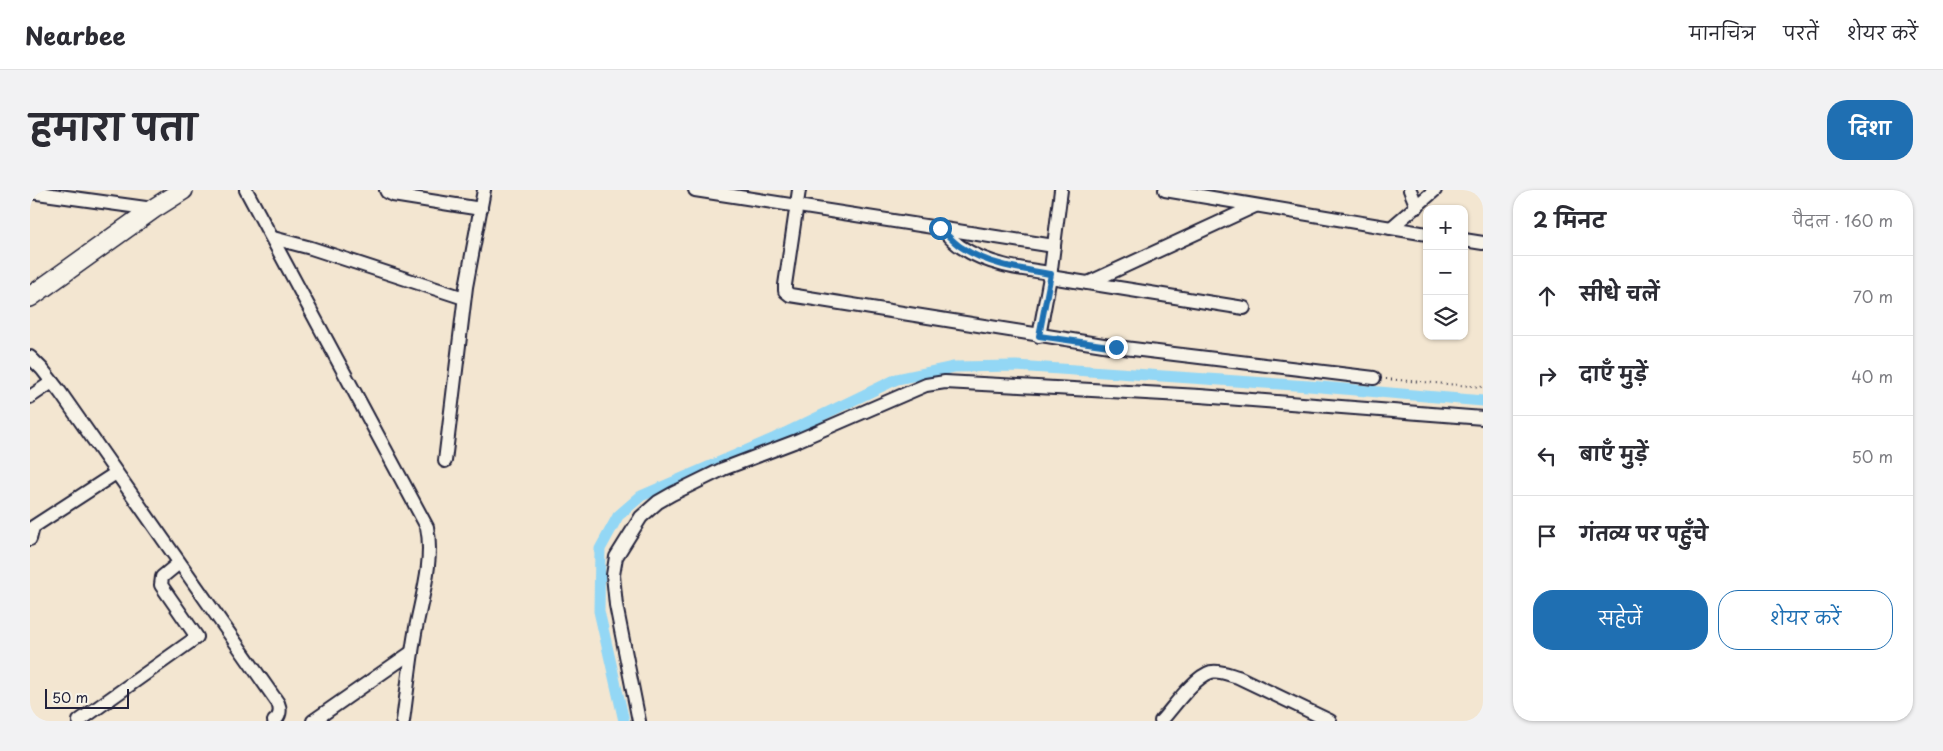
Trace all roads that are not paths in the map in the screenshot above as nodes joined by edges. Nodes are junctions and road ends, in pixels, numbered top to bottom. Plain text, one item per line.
1 (183, 190) edge
2 (246, 190) edge
3 (386, 190) edge
4 (484, 190) edge
5 (695, 190) edge
6 (799, 190) edge
7 (1061, 190) edge
8 (1165, 190) edge
9 (1410, 190) edge
10 (1435, 190) edge
11 (30, 192) edge
12 (797, 205) junction
13 (1256, 206) junction
14 (1417, 207) junction
15 (153, 209) junction
16 (481, 209) junction
17 (940, 228) junction
18 (1391, 228) junction
19 (1423, 233) edge
20 (273, 238) junction
21 (1468, 241) edge
22 (1483, 243) edge
23 (1054, 246) junction
24 (1051, 275) junction
25 (1088, 283) junction
26 (30, 297) edge
27 (464, 298) junction
28 (1244, 308) dead end
29 (1039, 336) junction
30 (30, 357) edge
31 (1374, 378) road end
32 (52, 382) junction
33 (30, 397) edge
34 (1483, 418) edge
35 (445, 461) dead end
36 (116, 473) junction
37 (30, 539) edge
38 (179, 563) junction
39 (412, 652) junction
40 (79, 721) edge
41 (274, 721) edge
42 (313, 721) edge
43 (403, 721) edge
44 (638, 721) edge
45 (1162, 721) edge
46 (1330, 721) edge

1 - 15 highway
2 - 20 street
3 - 16 street
4 - 16 street
5 - 12 street
6 - 12 street
7 - 23 street
8 - 13 street
9 - 14 street
10 - 14 street
11 - 15 street
12 - 17 street
12 - 29 street
13 - 18 street
13 - 25 street
14 - 18 street
15 - 26 highway
16 - 27 street
17 - 23 street
17 - 24 street
18 - 19 street
20 - 27 street
20 - 39 street
21 - 22 street
23 - 24 street
24 - 25 street
24 - 29 street
25 - 28 street
27 - 35 street
29 - 31 street
30 - 32 street
32 - 33 street
32 - 36 street
34 - 44 street
36 - 37 street
36 - 38 street
38 - 40 street
38 - 41 street
39 - 42 street
39 - 43 street
45 - 46 street

